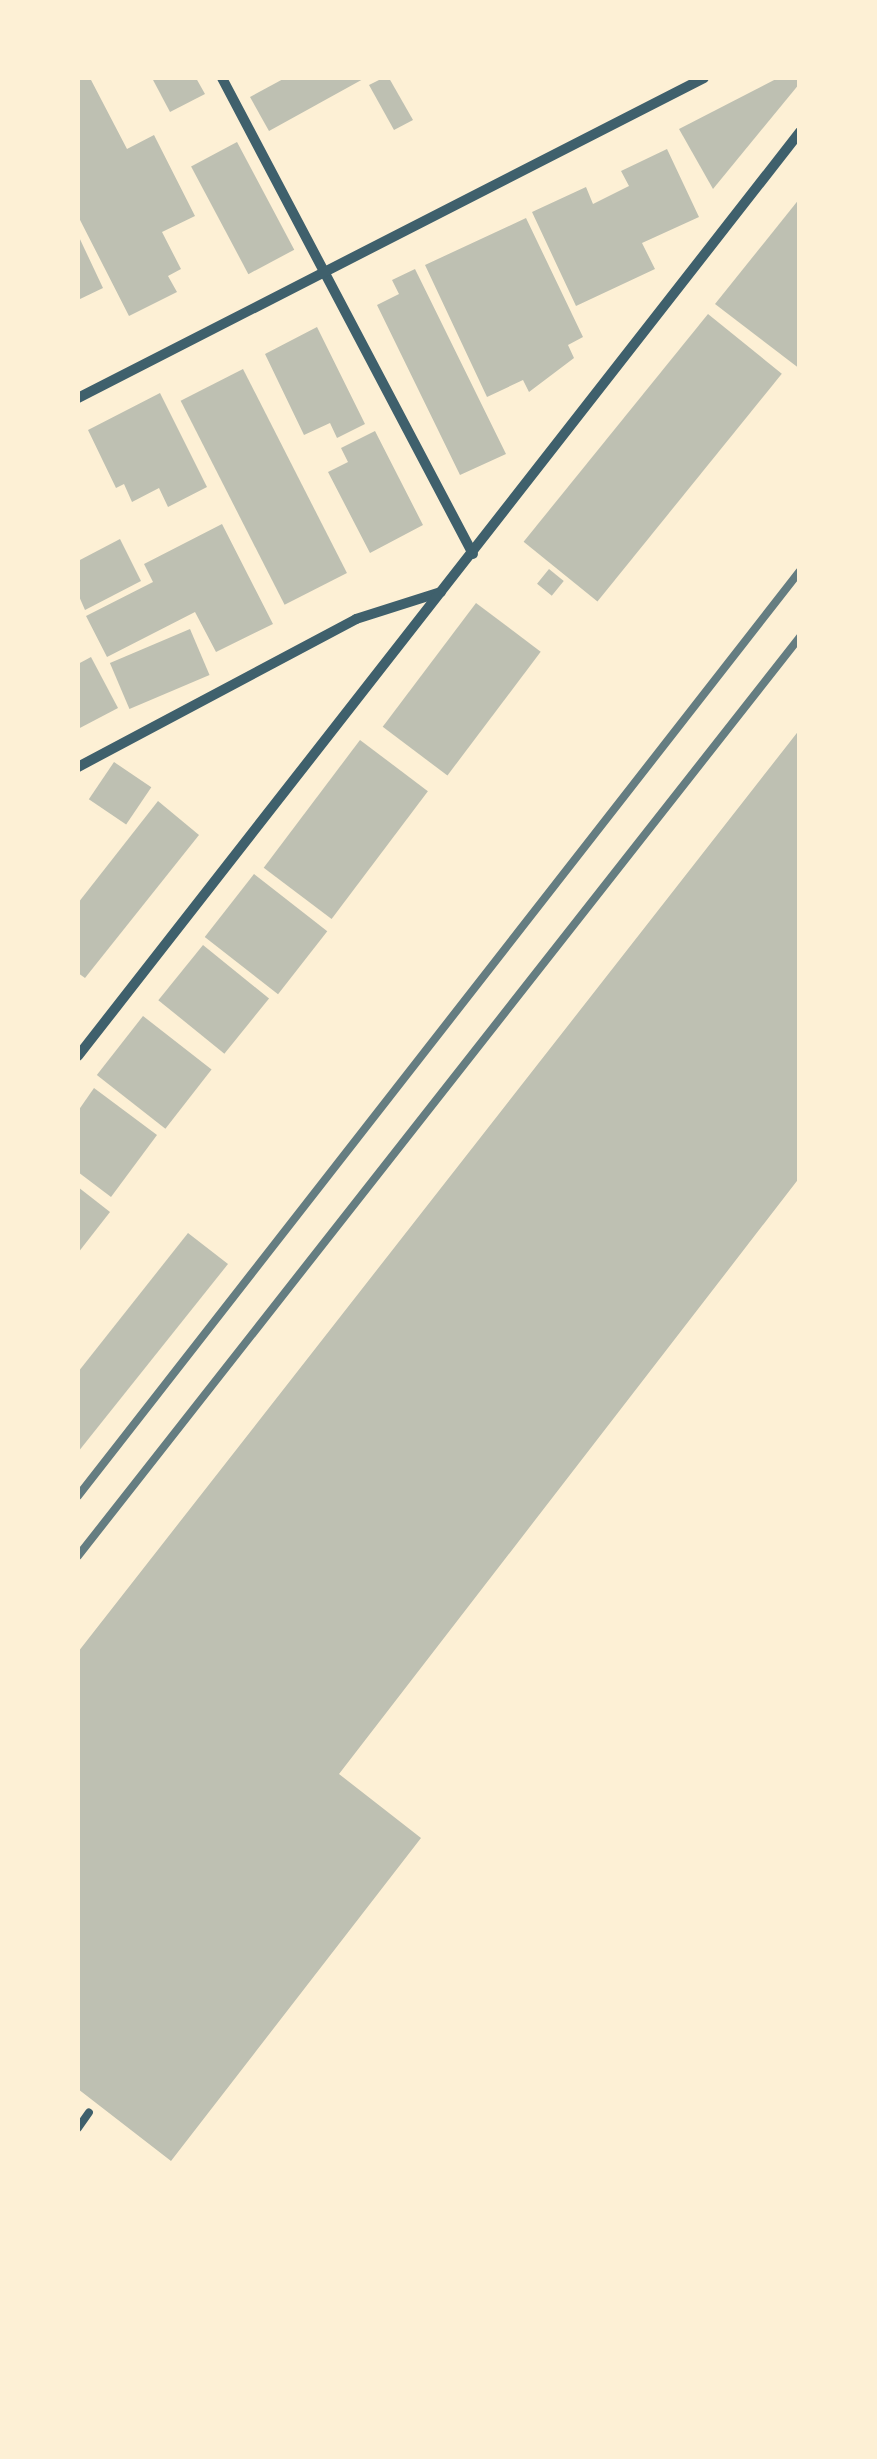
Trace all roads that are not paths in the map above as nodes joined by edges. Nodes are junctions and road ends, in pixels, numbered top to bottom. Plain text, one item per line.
1 (222, 78) edge
2 (704, 78) edge
3 (800, 132) edge
4 (324, 272) junction
5 (78, 398) edge
6 (473, 554) junction
7 (442, 591) junction
8 (78, 767) edge
9 (78, 1056) edge
10 (89, 2112) dead end
11 (78, 2128) edge

1 - 4 street
2 - 4 street
3 - 6 street
4 - 5 street
4 - 6 street
6 - 7 street
7 - 8 street
7 - 9 street
10 - 11 lane

